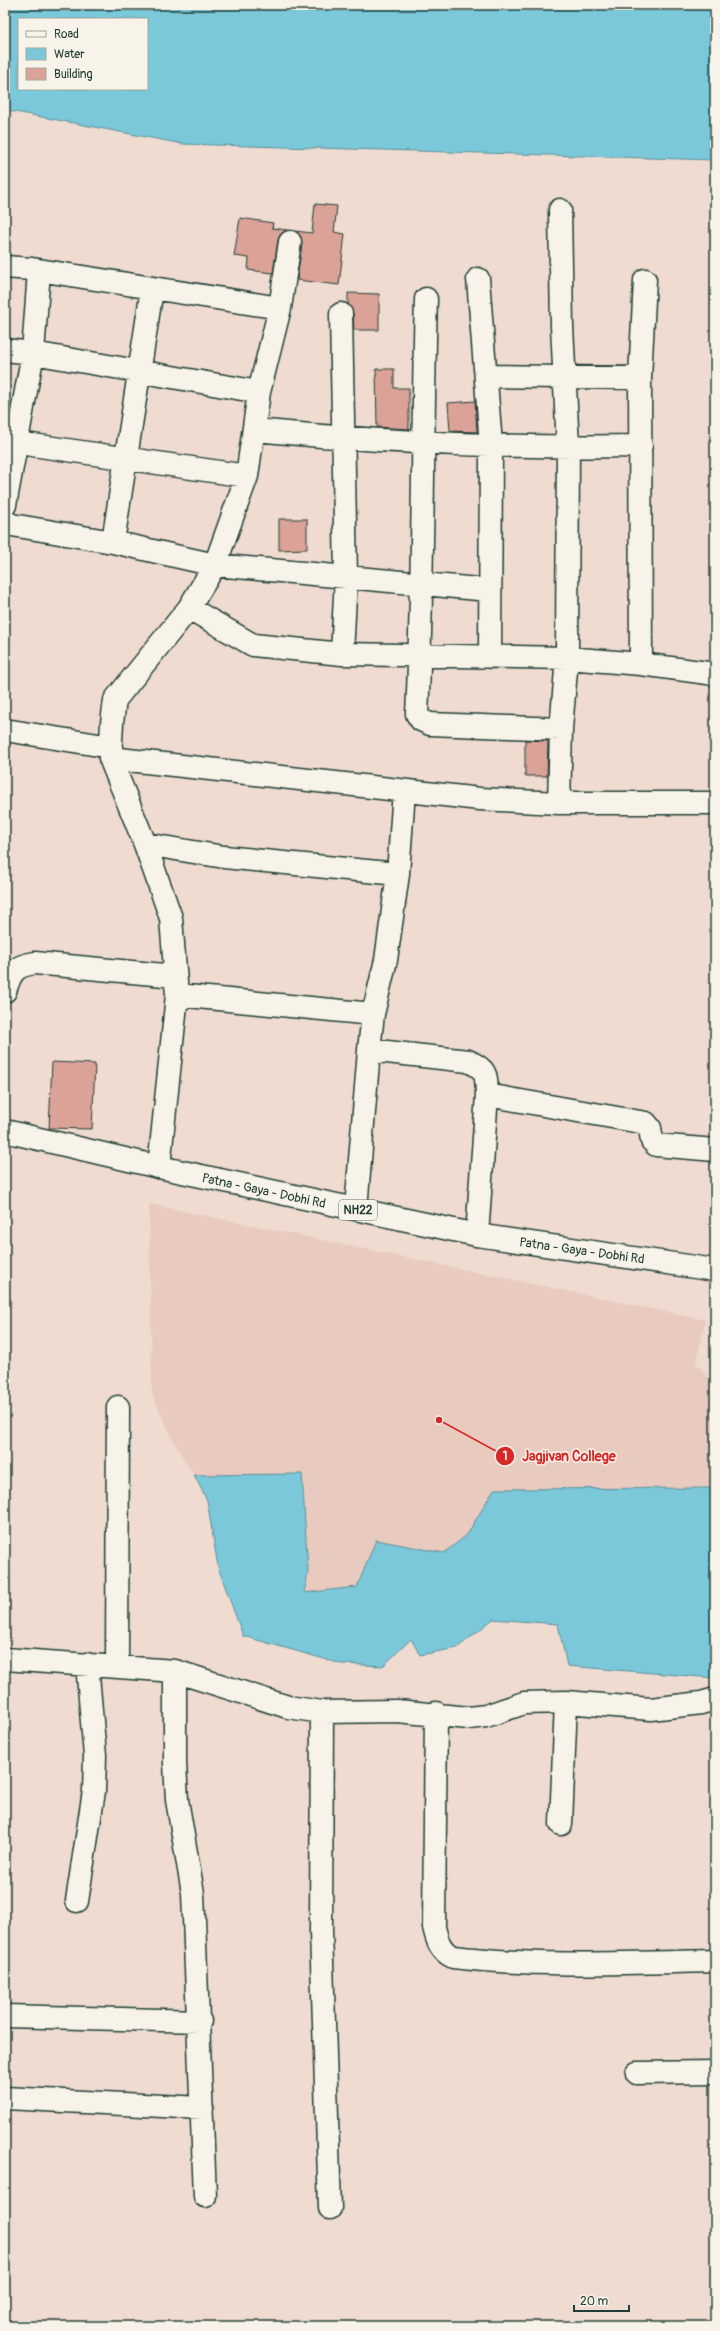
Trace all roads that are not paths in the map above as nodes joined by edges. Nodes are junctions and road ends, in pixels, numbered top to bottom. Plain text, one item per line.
1 (560, 210) dead end
2 (290, 242) dead end
3 (5, 267) edge
4 (39, 271) junction
5 (478, 279) dead end
6 (646, 280) dead end
7 (152, 289) junction
8 (426, 299) dead end
9 (280, 308) junction
10 (341, 314) dead end
11 (5, 350) edge
12 (33, 353) junction
13 (140, 371) junction
14 (487, 376) junction
15 (566, 376) junction
16 (640, 378) junction
17 (259, 392) junction
18 (254, 430) junction
19 (342, 439) junction
20 (11, 442) edge
21 (422, 444) junction
22 (491, 445) junction
23 (641, 446) junction
24 (568, 447) junction
25 (126, 458) junction
26 (247, 476) junction
27 (5, 505) edge
28 (5, 521) edge
29 (113, 542) junction
30 (215, 565) junction
31 (346, 577) junction
32 (422, 583) junction
33 (489, 590) junction
34 (189, 608) junction
35 (342, 654) junction
36 (420, 655) junction
37 (490, 656) junction
38 (566, 658) junction
39 (641, 664) junction
40 (715, 674) edge
41 (561, 729) junction
42 (5, 730) edge
43 (110, 752) junction
44 (404, 791) junction
45 (559, 803) junction
46 (715, 803) edge
47 (145, 844) junction
48 (398, 874) junction
49 (176, 986) junction
50 (5, 991) edge
51 (373, 1014) junction
52 (368, 1050) junction
53 (487, 1095) junction
54 (5, 1131) edge
55 (715, 1150) edge
56 (159, 1167) junction
57 (356, 1209) junction
58 (476, 1234) junction
59 (715, 1270) edge
60 (118, 1407) dead end
61 (5, 1659) edge
62 (87, 1664) junction
63 (117, 1667) junction
64 (174, 1671) junction
65 (715, 1699) edge
66 (566, 1702) junction
67 (322, 1712) junction
68 (436, 1713) junction
69 (561, 1824) dead end
70 (77, 1901) dead end
71 (715, 1961) edge
72 (5, 2016) edge
73 (200, 2021) junction
74 (715, 2072) edge
75 (637, 2073) dead end
76 (5, 2098) edge
77 (202, 2108) junction
78 (205, 2196) dead end
79 (330, 2208) dead end

1 - 15 street
2 - 9 street
3 - 4 street
4 - 7 street
4 - 12 street
5 - 14 street
6 - 16 street
7 - 9 street
7 - 13 street
8 - 21 street
9 - 17 street
10 - 19 street
11 - 12 street
12 - 13 street
12 - 20 street
13 - 17 street
13 - 25 street
14 - 15 street
14 - 22 street
15 - 16 street
15 - 24 street
16 - 23 street
17 - 18 street
18 - 19 street
18 - 26 street
19 - 21 street
19 - 31 street
20 - 25 street
20 - 27 street
21 - 22 street
21 - 32 street
22 - 24 street
22 - 33 street
23 - 24 street
23 - 39 street
24 - 38 street
25 - 26 street
25 - 29 street
26 - 30 street
28 - 29 street
29 - 30 street
30 - 31 street
30 - 34 street
31 - 32 street
31 - 35 street
32 - 33 street
32 - 36 street
33 - 37 street
34 - 35 street
34 - 43 street
35 - 36 street
36 - 37 street
36 - 41 street
37 - 38 street
38 - 39 street
38 - 41 street
39 - 40 street
41 - 45 street
42 - 43 street
43 - 44 street
43 - 47 street
44 - 45 street
44 - 48 street
45 - 46 street
47 - 48 street
47 - 49 street
48 - 51 street
49 - 50 street
49 - 51 street
49 - 56 street
51 - 52 street
52 - 53 street
52 - 57 street
53 - 55 street
53 - 58 street
54 - 56 street, Patna - Gaya - Dobhi Rd / NH22
56 - 57 street, Patna - Gaya - Dobhi Rd / NH22
57 - 58 street, Patna - Gaya - Dobhi Rd / NH22
58 - 59 street, Patna - Gaya - Dobhi Rd / NH22
60 - 63 street
61 - 62 street
62 - 63 street
62 - 70 street
63 - 64 street
64 - 67 street
64 - 73 street
65 - 66 street
66 - 68 street
66 - 69 street
67 - 68 street
67 - 79 street
68 - 71 street
72 - 73 street
73 - 77 street
74 - 75 street
76 - 77 street
77 - 78 street

